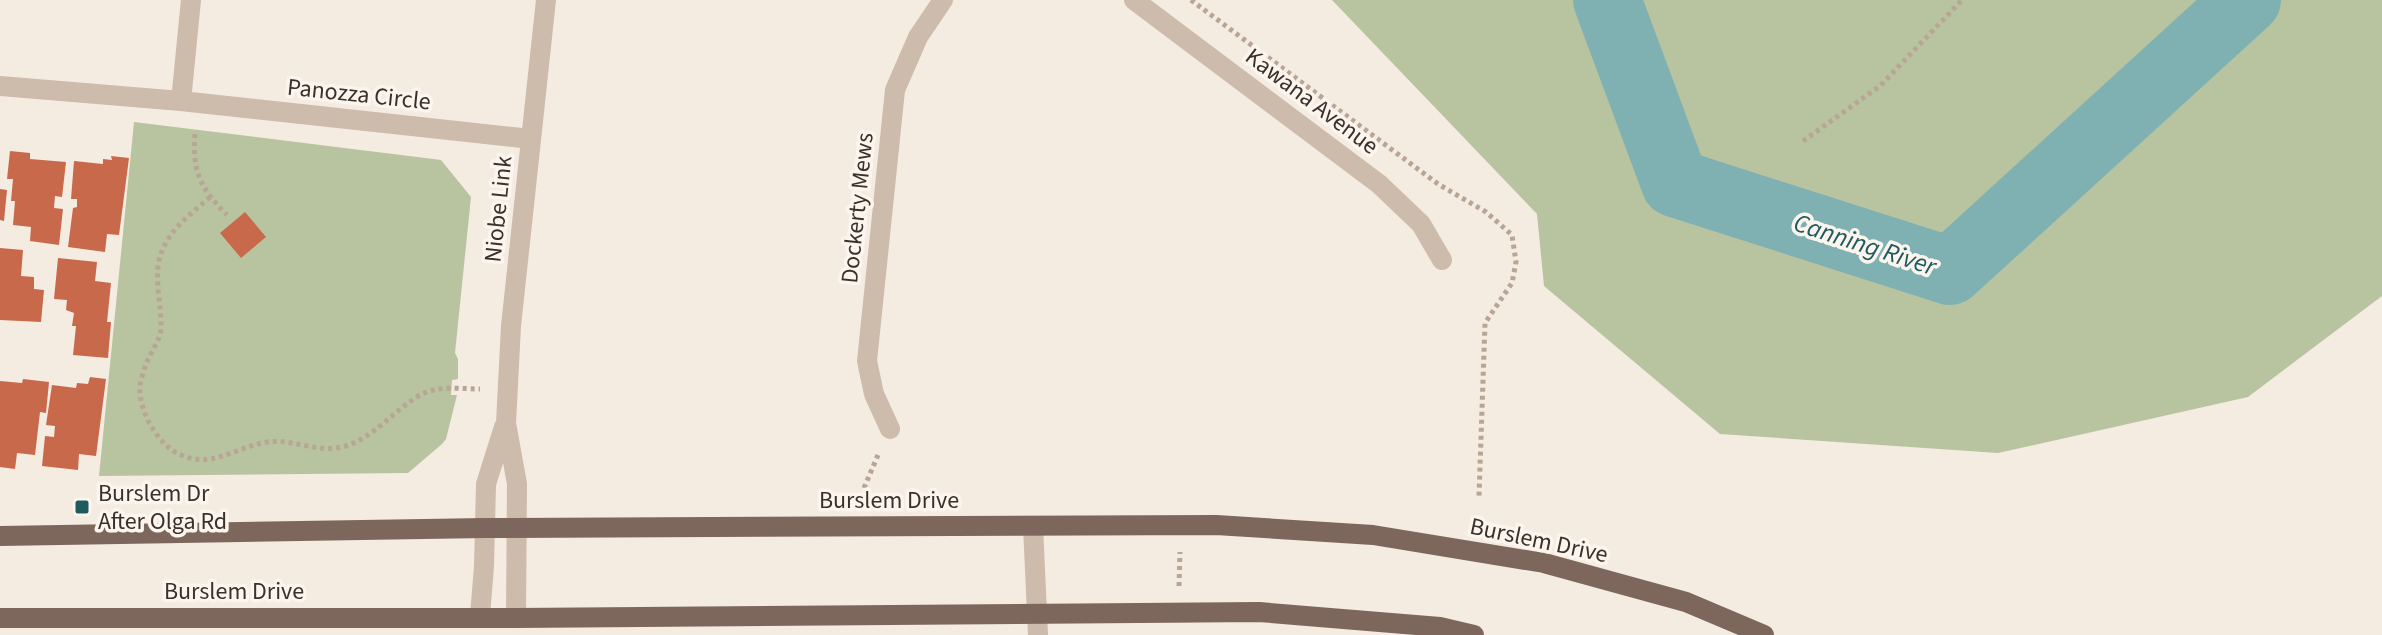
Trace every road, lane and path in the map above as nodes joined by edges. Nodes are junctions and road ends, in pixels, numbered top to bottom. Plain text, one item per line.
1 (191, 0) edge
2 (546, 0) edge
3 (943, 0) edge
4 (1134, 0) edge
5 (1962, 0) edge
6 (0, 86) edge
7 (181, 101) junction
8 (195, 134) dead end
9 (531, 139) junction
10 (1803, 141) dead end
11 (210, 197) junction
12 (227, 215) dead end
13 (1442, 260) dead end
14 (1485, 323) dead end
15 (484, 389) dead end
16 (506, 423) junction
17 (890, 429) dead end
18 (1479, 496) dead end
19 (1033, 526) junction
20 (1181, 526) junction
21 (485, 528) junction
22 (515, 528) junction
23 (0, 536) edge
24 (1177, 612) junction
25 (1038, 614) junction
26 (480, 616) junction
27 (0, 618) edge
28 (516, 618) junction
29 (1038, 635) edge
30 (1474, 635) edge
31 (1764, 635) edge

1 - 7 street
2 - 9 street, Niobe Link
3 - 17 street, Dockerty Mews
4 - 13 street, Kawana Avenue
5 - 10 path
6 - 7 street, Panozza Circle
7 - 9 street, Panozza Circle
8 - 11 path
9 - 16 street, Niobe Link
11 - 12 path
11 - 15 path
14 - 18 path
16 - 21 street, Niobe Link
16 - 22 street, Niobe Link
19 - 20 main road, Burslem Drive
19 - 22 main road, Burslem Drive
19 - 25 street
20 - 24 path
20 - 31 main road, Burslem Drive
21 - 22 main road, Burslem Drive
21 - 23 main road, Burslem Drive
21 - 26 street, Niobe Link
22 - 28 street, Niobe Link
24 - 25 main road, Burslem Drive
24 - 30 main road, Burslem Drive
25 - 28 main road, Burslem Drive
25 - 29 street
26 - 27 main road, Burslem Drive
26 - 28 main road, Burslem Drive

